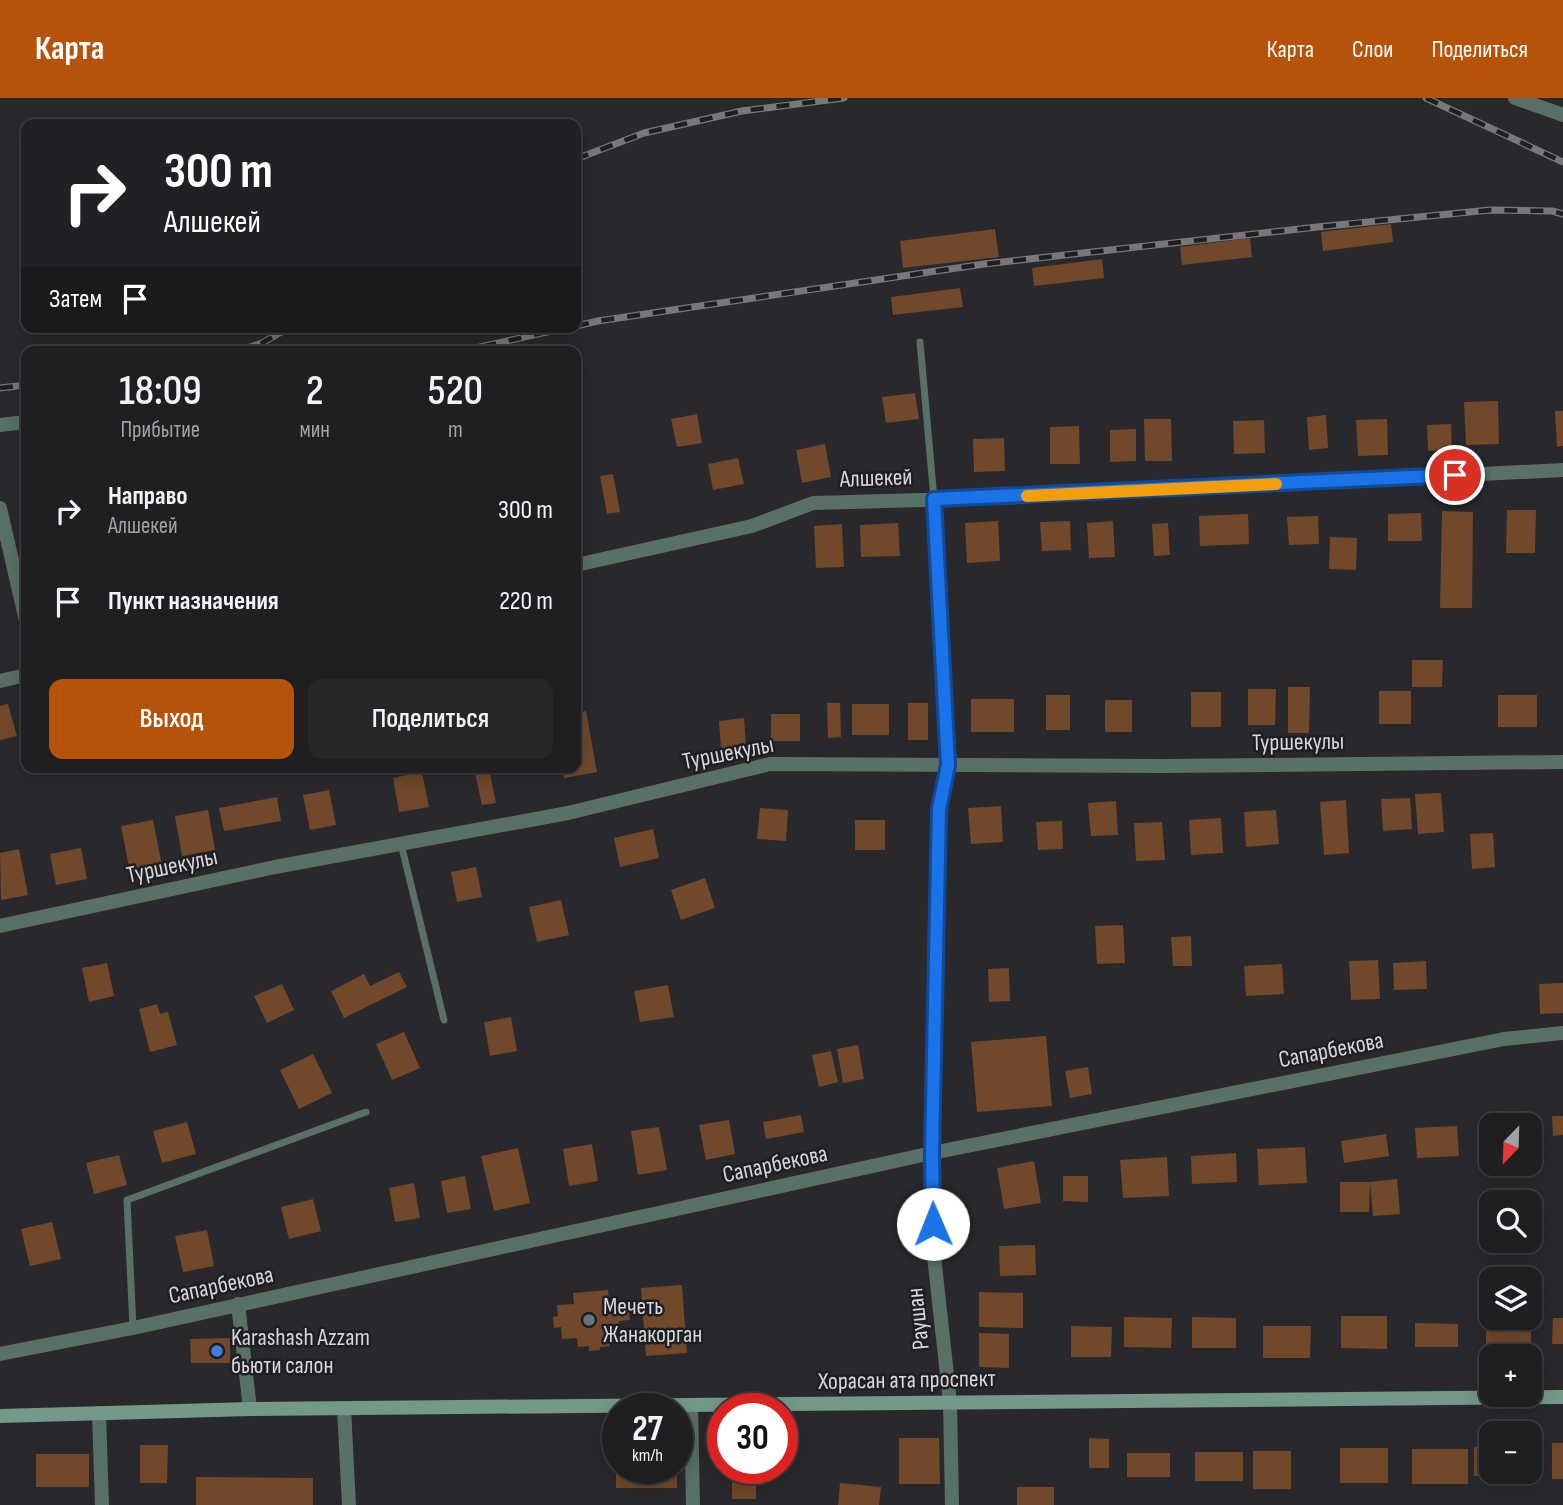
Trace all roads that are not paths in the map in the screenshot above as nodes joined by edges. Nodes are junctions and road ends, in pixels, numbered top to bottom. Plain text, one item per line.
1 (1515, 98) edge
2 (1563, 115) edge
3 (919, 342) dead end
4 (21, 423) edge
5 (0, 425) edge
6 (1563, 470) edge
7 (934, 499) junction
8 (0, 508) edge
9 (581, 564) edge
10 (21, 599) edge
11 (21, 676) edge
12 (0, 681) edge
13 (1563, 762) edge
14 (948, 765) junction
15 (401, 844) junction
16 (0, 926) edge
17 (444, 1020) dead end
18 (1563, 1033) edge
19 (366, 1112) dead end
20 (932, 1153) junction
21 (238, 1304) junction
22 (133, 1328) junction
23 (0, 1354) edge
24 (1563, 1397) edge
25 (950, 1402) junction
26 (693, 1405) edge
27 (602, 1406) edge
28 (344, 1408) junction
29 (250, 1409) junction
30 (99, 1413) junction
31 (0, 1416) edge
32 (693, 1484) edge
33 (102, 1505) edge
34 (349, 1505) edge
35 (693, 1505) edge
36 (952, 1505) edge

1 - 2 street
3 - 7 lane
4 - 5 street
6 - 7 street, Алшекей
7 - 9 street, Алшекей
7 - 14 street, Раушан
8 - 10 street
11 - 12 street
13 - 14 street, Туршекулы
14 - 15 street, Туршекулы
14 - 20 street, Раушан
15 - 16 street, Туршекулы
15 - 17 lane
18 - 20 street, Сапарбекова
19 - 22 lane
20 - 21 street, Сапарбекова
20 - 25 street, Раушан
21 - 22 street, Сапарбекова
21 - 29 street
22 - 23 street, Сапарбекова
24 - 25 main road, Хорасан ата проспект
25 - 26 main road, Хорасан ата проспект
25 - 36 street, Раушан
27 - 28 main road, Хорасан ата проспект
28 - 29 main road, Хорасан ата проспект
28 - 34 street
29 - 30 main road, Хорасан ата проспект
30 - 31 main road, Хорасан ата проспект
30 - 33 street
32 - 35 street

